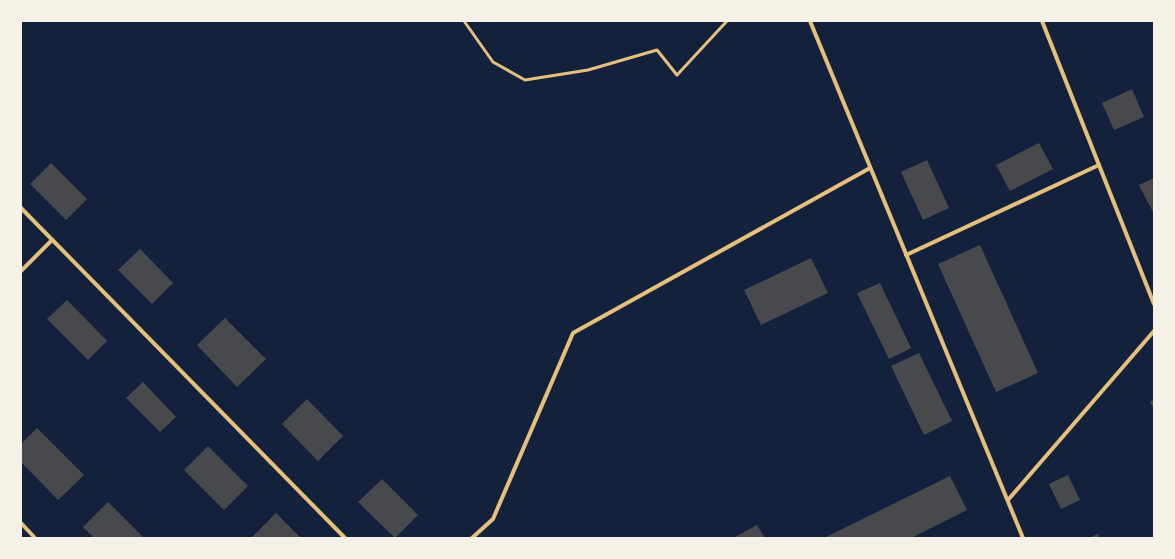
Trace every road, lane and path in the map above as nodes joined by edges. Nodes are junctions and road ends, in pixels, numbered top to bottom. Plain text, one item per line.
1 (464, 21) edge
2 (727, 21) edge
3 (810, 21) edge
4 (1042, 21) edge
5 (1099, 165) junction
6 (870, 168) junction
7 (21, 208) edge
8 (52, 240) junction
9 (906, 255) junction
10 (21, 271) edge
11 (1154, 304) edge
12 (1154, 331) edge
13 (1008, 500) junction
14 (21, 523) edge
15 (35, 538) edge
16 (345, 538) edge
17 (472, 538) edge
18 (1023, 538) edge

1 - 2 lane
3 - 6 street
4 - 5 street
5 - 9 street
5 - 11 street
6 - 9 street
6 - 17 street
7 - 8 street
8 - 10 street
8 - 16 street
9 - 13 street
12 - 13 street
13 - 18 street
14 - 15 street

